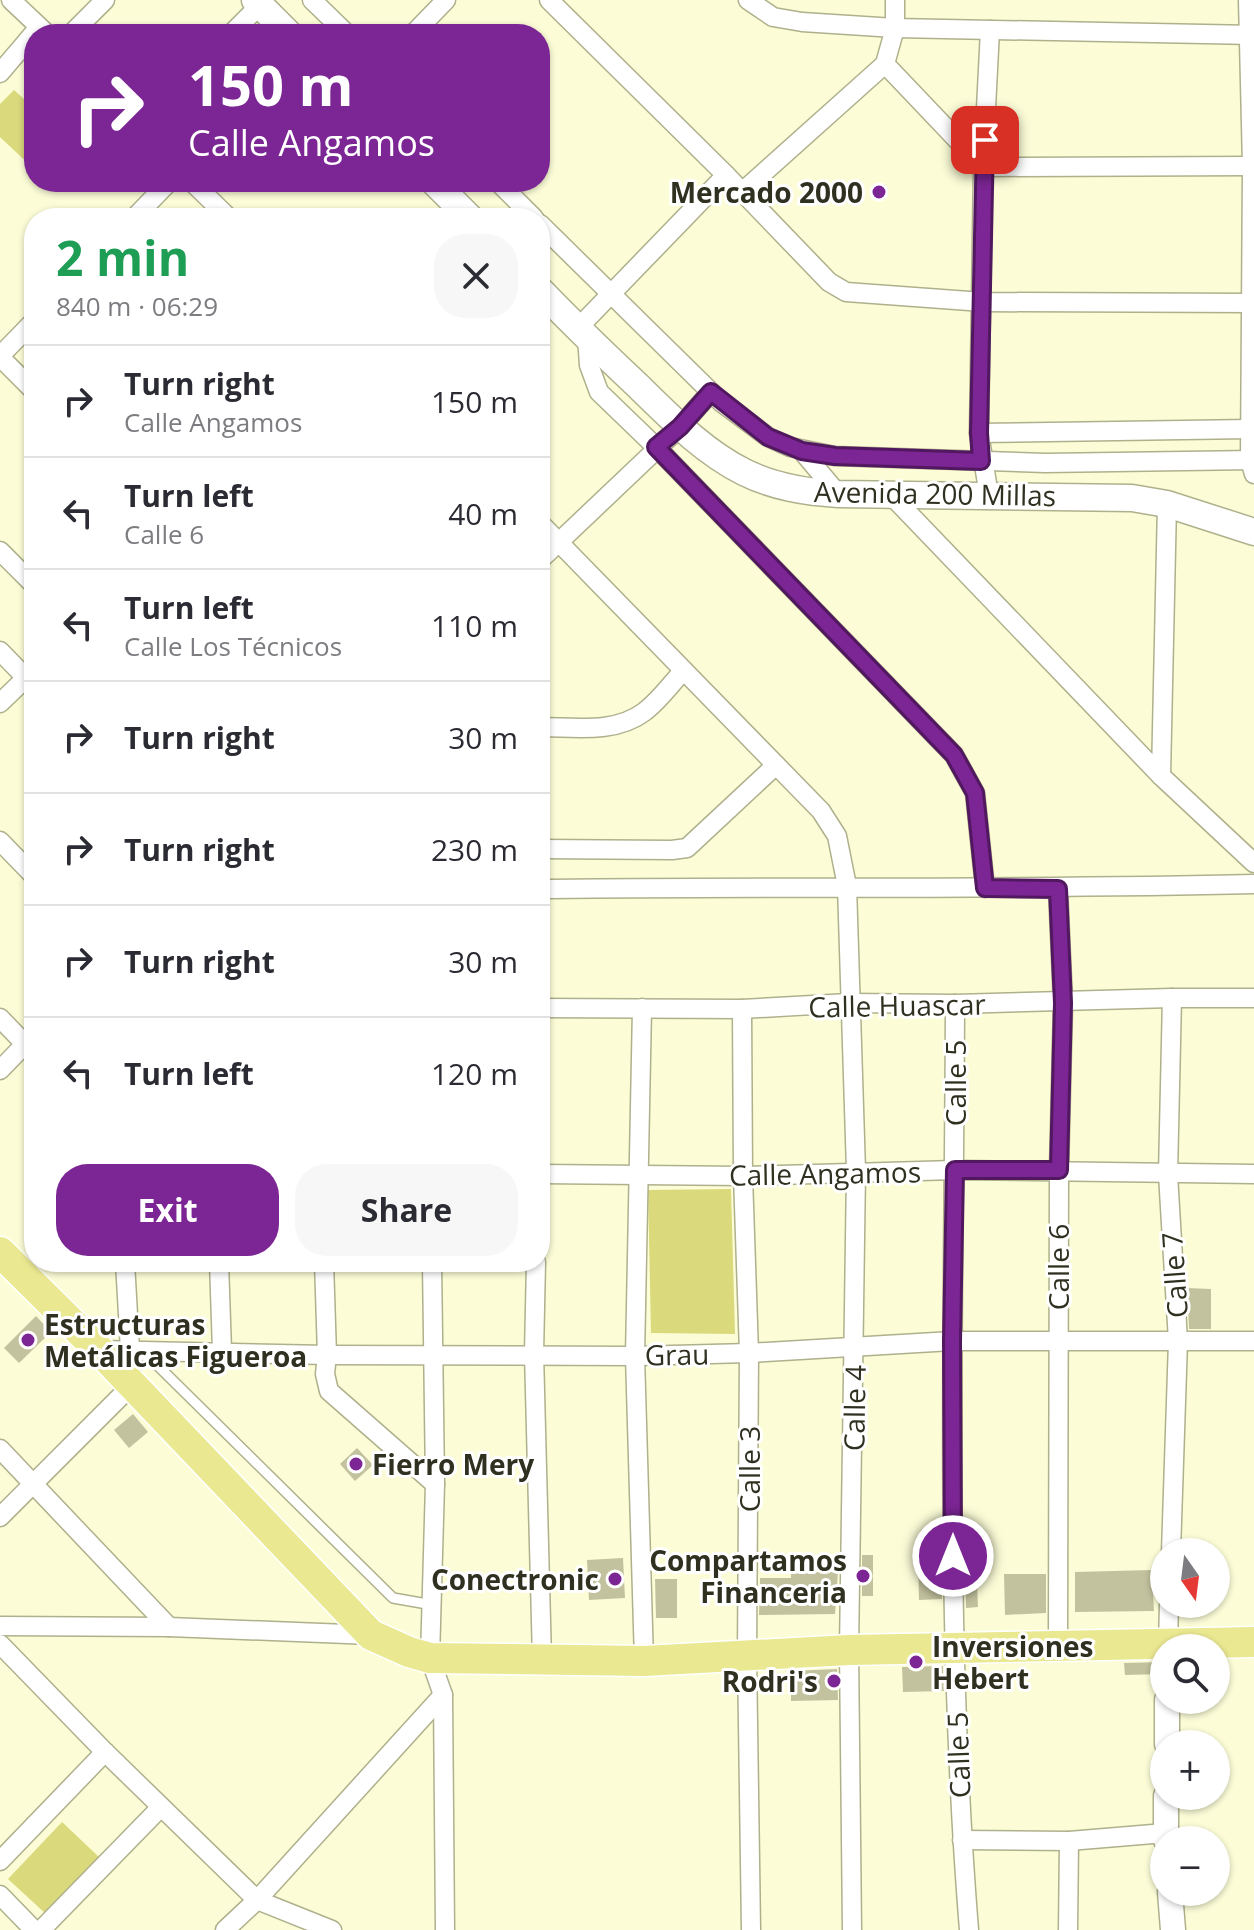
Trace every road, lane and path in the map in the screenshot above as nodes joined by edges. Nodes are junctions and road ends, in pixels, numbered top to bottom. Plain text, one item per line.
1 (11, 0) edge
2 (105, 0) edge
3 (312, 0) edge
4 (446, 0) edge
5 (549, 0) edge
6 (748, 0) edge
7 (895, 0) edge
8 (1248, 0) edge
9 (258, 3) edge
10 (37, 24) edge
11 (81, 24) edge
12 (240, 24) edge
13 (279, 24) edge
14 (337, 24) edge
15 (423, 24) edge
16 (895, 28) junction
17 (990, 30) junction
18 (1251, 35) edge
19 (24, 49) edge
20 (885, 64) junction
21 (0, 73) edge
22 (1253, 166) edge
23 (983, 167) junction
24 (726, 175) junction
25 (159, 192) edge
26 (202, 192) edge
27 (444, 192) edge
28 (508, 192) edge
29 (742, 192) junction
30 (144, 208) edge
31 (219, 208) edge
32 (460, 208) edge
33 (524, 208) edge
34 (550, 234) edge
35 (610, 294) junction
36 (550, 300) edge
37 (983, 302) junction
38 (1252, 303) edge
39 (24, 331) edge
40 (583, 333) junction
41 (0, 356) edge
42 (24, 381) edge
43 (711, 392) junction
44 (680, 427) junction
45 (1250, 429) junction
46 (979, 433) junction
47 (656, 447) junction
48 (802, 451) junction
49 (981, 461) junction
50 (1253, 465) edge
51 (838, 494) junction
52 (891, 495) junction
53 (989, 496) junction
54 (1167, 504) junction
55 (1254, 532) edge
56 (550, 533) edge
57 (559, 542) junction
58 (0, 551) edge
59 (550, 551) edge
60 (24, 575) edge
61 (0, 651) edge
62 (683, 671) junction
63 (24, 676) edge
64 (24, 686) edge
65 (0, 703) edge
66 (550, 727) edge
67 (776, 765) junction
68 (1161, 776) junction
69 (0, 841) edge
70 (550, 849) edge
71 (1254, 863) edge
72 (24, 866) edge
73 (1254, 884) edge
74 (847, 886) junction
75 (985, 888) junction
76 (550, 889) edge
77 (1058, 889) junction
78 (1172, 998) junction
79 (1254, 998) edge
80 (849, 1003) junction
81 (1063, 1003) junction
82 (955, 1004) junction
83 (550, 1008) edge
84 (642, 1008) junction
85 (742, 1009) junction
86 (0, 1018) edge
87 (24, 1034) edge
88 (24, 1046) edge
89 (0, 1070) edge
90 (955, 1170) junction
91 (1059, 1170) junction
92 (856, 1171) junction
93 (640, 1173) junction
94 (550, 1174) edge
95 (1168, 1174) junction
96 (1254, 1174) edge
97 (743, 1176) junction
98 (0, 1252) edge
99 (24, 1271) edge
100 (25, 1272) edge
101 (125, 1272) edge
102 (219, 1272) edge
103 (324, 1272) edge
104 (432, 1272) edge
105 (536, 1272) edge
106 (952, 1341) junction
107 (1058, 1341) junction
108 (1178, 1341) junction
109 (1254, 1341) edge
110 (855, 1348) junction
111 (123, 1350) junction
112 (222, 1351) junction
113 (534, 1353) junction
114 (749, 1353) junction
115 (435, 1354) junction
116 (327, 1355) junction
117 (635, 1356) junction
118 (132, 1385) junction
119 (0, 1449) edge
120 (35, 1484) junction
121 (435, 1484) junction
122 (0, 1517) edge
123 (1171, 1538) edge
124 (433, 1605) junction
125 (0, 1626) edge
126 (169, 1627) junction
127 (371, 1635) junction
128 (1254, 1642) edge
129 (1230, 1643) edge
130 (0, 1644) edge
131 (1058, 1645) junction
132 (1150, 1646) edge
133 (953, 1648) junction
134 (849, 1650) junction
135 (747, 1655) junction
136 (430, 1658) junction
137 (542, 1660) junction
138 (644, 1661) junction
139 (443, 1695) junction
140 (105, 1752) junction
141 (161, 1807) junction
142 (1150, 1838) edge
143 (962, 1840) junction
144 (1069, 1841) junction
145 (0, 1861) edge
146 (0, 1895) edge
147 (257, 1900) junction
148 (1171, 1906) edge
149 (34, 1930) edge
150 (41, 1930) edge
151 (225, 1930) edge
152 (332, 1930) edge
153 (445, 1930) edge
154 (751, 1930) edge
155 (852, 1930) edge
156 (969, 1930) edge
157 (1068, 1930) edge
158 (1173, 1930) edge

1 - 10 street
2 - 11 street
3 - 14 street
4 - 15 street
5 - 24 street
6 - 16 street
7 - 16 street
8 - 18 street
9 - 12 street
9 - 13 main road
16 - 17 street
16 - 20 street
17 - 18 street
17 - 23 street
18 - 22 street
19 - 21 street
20 - 23 street
20 - 29 street
22 - 23 street
22 - 38 street
23 - 37 street
24 - 29 street
24 - 35 street
25 - 30 street
26 - 31 street
27 - 32 main road
28 - 33 street
29 - 37 street
34 - 35 street
35 - 40 street
35 - 43 street
36 - 40 main road, Avenida 200 Millas
37 - 38 street
37 - 46 street
38 - 45 street
39 - 41 street
40 - 44 main road, Avenida 200 Millas
40 - 47 street
41 - 42 street
43 - 44 street
43 - 48 street
44 - 47 street
44 - 51 main road, Avenida 200 Millas
45 - 46 street
45 - 50 street
46 - 49 street
47 - 57 street
47 - 75 street
48 - 49 street
48 - 51 street
49 - 50 street
49 - 53 street
51 - 52 main road, Avenida 200 Millas
52 - 53 main road, Avenida 200 Millas
52 - 68 street
53 - 54 main road, Avenida 200 Millas
54 - 55 main road, Avenida 200 Millas
54 - 68 street
56 - 57 street, Calle 4
57 - 59 street
57 - 62 street, Calle 4
58 - 60 street
61 - 63 street
62 - 66 street
62 - 67 street, Calle 4
64 - 65 street
67 - 70 street
67 - 74 street, Calle 4
68 - 71 street
69 - 72 street
73 - 77 street
74 - 75 street
74 - 76 street
74 - 80 street, Calle 4
75 - 77 street
77 - 81 street, Calle 6
78 - 79 street, Calle Huascar
78 - 81 street, Calle Huascar
78 - 95 street, Calle 7
80 - 82 street, Calle Huascar
80 - 85 street, Calle Huascar
80 - 92 street, Calle 4
81 - 82 street, Calle Huascar
81 - 91 street, Calle 6
82 - 90 street, Calle 5
83 - 84 street, Calle Huascar
84 - 85 street, Calle Huascar
84 - 93 street
85 - 97 street, Calle 3
86 - 87 street
88 - 89 street
90 - 91 street, Calle Angamos
90 - 92 street, Calle Angamos
90 - 106 street, Calle 5
91 - 95 street, Calle Angamos
91 - 107 street, Calle 6
92 - 97 street, Calle Angamos
92 - 110 street, Calle 4
93 - 94 street, Calle Angamos
93 - 97 street, Calle Angamos
93 - 117 street
95 - 96 street, Calle Angamos
95 - 108 street, Calle 7
97 - 114 street, Calle 3
98 - 99 main road
100 - 111 main road
101 - 111 street
102 - 112 street
103 - 116 street
104 - 115 street
105 - 113 street
106 - 107 street, Grau
106 - 110 street, Grau
106 - 133 street, Calle 5
107 - 108 street, Grau
107 - 131 street, Calle 6
108 - 109 street, Grau
108 - 123 street, Calle 7
110 - 114 street, Grau
110 - 134 street, Calle 4
111 - 112 street, Grau
111 - 118 main road
111 - 124 lane
112 - 116 street, Grau
113 - 115 street, Grau
113 - 117 street, Grau
113 - 137 street
114 - 117 street, Grau
114 - 135 street, Calle 3
115 - 116 street, Grau
115 - 121 street
116 - 121 street
117 - 138 street
118 - 120 street
118 - 127 main road
119 - 120 street
120 - 122 street
120 - 126 street
121 - 124 street
124 - 136 street
125 - 126 street
126 - 127 street
127 - 136 main road
128 - 129 main road
130 - 140 street
131 - 132 main road
131 - 133 main road
133 - 134 main road
133 - 143 street, Calle 5
134 - 135 main road
134 - 155 street, Calle 4
135 - 138 main road
135 - 154 street, Calle 3
136 - 137 main road
136 - 139 street
137 - 138 main road
139 - 147 street
139 - 153 street
140 - 141 street
140 - 145 street
141 - 147 street
141 - 150 street
142 - 144 street
143 - 144 street
143 - 156 street, Calle 5
144 - 157 street
146 - 149 street
147 - 151 street
147 - 152 street
148 - 158 street

